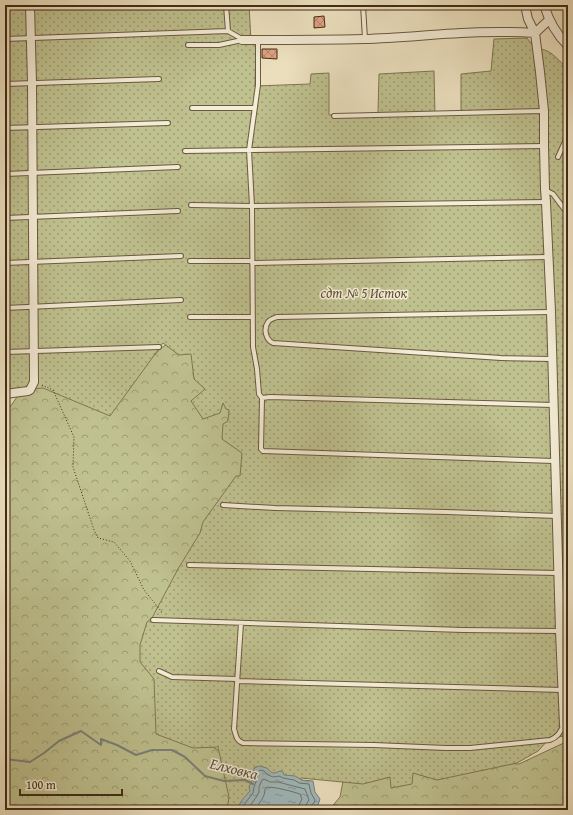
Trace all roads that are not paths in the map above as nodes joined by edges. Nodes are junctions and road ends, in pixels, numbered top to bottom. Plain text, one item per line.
1 (30, 5) edge
2 (226, 5) edge
3 (363, 5) edge
4 (525, 5) edge
5 (544, 5) edge
6 (549, 20) junction
7 (228, 31) junction
8 (535, 33) junction
9 (31, 38) junction
10 (5, 39) edge
11 (365, 39) junction
12 (242, 40) junction
13 (258, 40) junction
14 (188, 45) dead end
15 (568, 46) edge
16 (159, 79) dead end
17 (32, 83) junction
18 (5, 84) edge
19 (192, 108) dead end
20 (255, 108) junction
21 (544, 111) junction
22 (334, 116) dead end
23 (168, 122) dead end
24 (32, 127) junction
25 (5, 128) edge
26 (568, 135) edge
27 (544, 146) junction
28 (249, 150) junction
29 (185, 151) dead end
30 (558, 157) dead end
31 (178, 167) dead end
32 (32, 172) junction
33 (5, 174) edge
34 (545, 190) junction
35 (546, 202) junction
36 (190, 205) dead end
37 (252, 206) junction
38 (178, 211) dead end
39 (568, 214) edge
40 (32, 217) junction
41 (5, 218) edge
42 (181, 256) dead end
43 (548, 257) junction
44 (190, 261) dead end
45 (33, 262) junction
46 (252, 262) junction
47 (5, 263) edge
48 (181, 300) dead end
49 (34, 306) junction
50 (5, 308) edge
51 (550, 312) junction
52 (190, 317) dead end
53 (253, 317) junction
54 (159, 347) dead end
55 (33, 351) junction
56 (5, 352) edge
57 (552, 359) junction
58 (5, 394) edge
59 (262, 398) junction
60 (553, 405) junction
61 (554, 461) junction
62 (223, 505) dead end
63 (557, 516) junction
64 (189, 565) dead end
65 (558, 573) junction
66 (153, 620) dead end
67 (241, 623) junction
68 (560, 631) junction
69 (159, 671) dead end
70 (237, 680) junction
71 (563, 690) junction
72 (564, 725) joint

1 - 9 street
2 - 7 lane
3 - 11 lane
4 - 8 street
5 - 6 street
6 - 8 street
6 - 15 street
7 - 9 lane
7 - 12 lane
8 - 11 street
8 - 21 street
9 - 10 lane
9 - 17 street
11 - 13 street
12 - 13 street
12 - 14 lane
13 - 20 lane
16 - 17 lane
17 - 18 lane
17 - 24 street
19 - 20 lane
20 - 28 lane
21 - 22 lane
21 - 27 street
23 - 24 lane
24 - 25 lane
24 - 32 street
26 - 30 lane
27 - 28 lane
27 - 34 street
28 - 29 lane
28 - 37 lane
31 - 32 lane
32 - 33 lane
32 - 40 street
34 - 35 street
34 - 39 lane
35 - 37 lane
35 - 43 street
36 - 37 lane
37 - 46 lane
38 - 40 lane
40 - 41 lane
40 - 45 street
42 - 45 lane
43 - 46 lane
43 - 51 street
44 - 46 lane
45 - 47 lane
45 - 49 street
46 - 53 lane
48 - 49 lane
49 - 50 lane
49 - 55 street
51 - 57 street
51 - 57 lane
52 - 53 lane
53 - 59 lane
54 - 55 lane
55 - 56 lane
55 - 58 street
57 - 60 street
59 - 60 lane
59 - 61 lane
60 - 61 street
61 - 63 street
62 - 63 lane
63 - 65 street
64 - 65 lane
65 - 68 street
66 - 67 lane
67 - 68 lane
67 - 70 lane
68 - 71 street
69 - 70 lane
70 - 71 lane
70 - 72 lane
71 - 72 street

